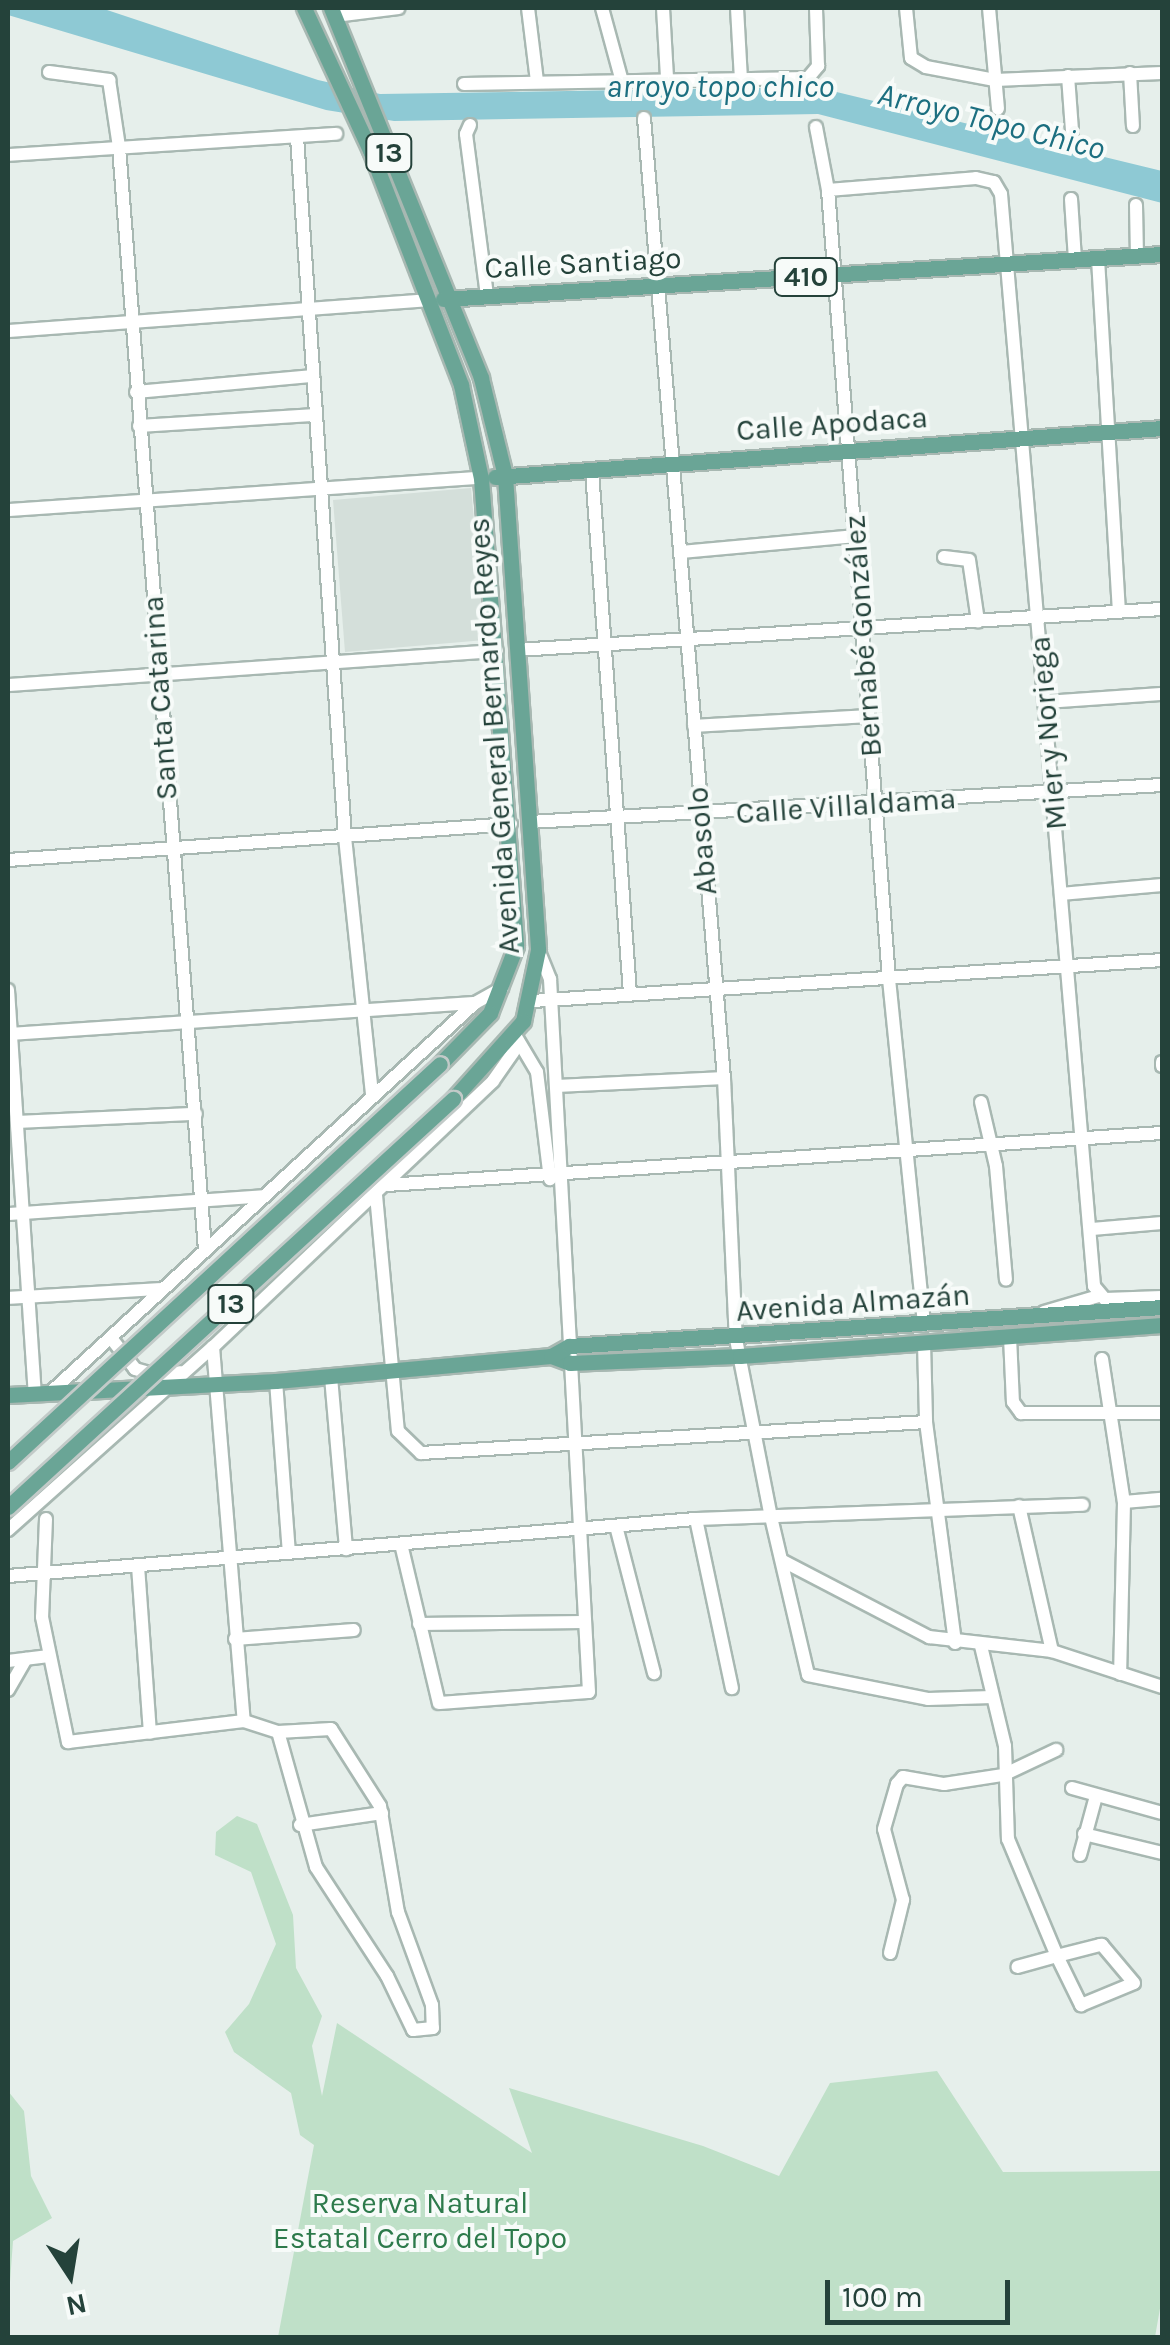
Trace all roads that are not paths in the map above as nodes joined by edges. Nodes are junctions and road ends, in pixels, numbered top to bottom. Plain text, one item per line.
1 (304, 8) edge
2 (398, 8) edge
3 (528, 8) edge
4 (602, 8) edge
5 (663, 8) edge
6 (737, 8) edge
7 (816, 8) edge
8 (906, 8) edge
9 (989, 8) edge
10 (333, 12) edge
11 (49, 72) dead end
12 (1130, 73) junction
13 (1162, 73) edge
14 (1068, 76) junction
15 (621, 78) junction
16 (667, 78) junction
17 (741, 79) junction
18 (996, 80) junction
19 (537, 81) junction
20 (464, 84) dead end
21 (998, 109) dead end
22 (644, 118) dead end
23 (470, 125) dead end
24 (1133, 126) dead end
25 (816, 127) dead end
26 (1072, 131) dead end
27 (336, 134) dead end
28 (297, 137) junction
29 (119, 148) junction
30 (8, 155) edge
31 (828, 190) junction
32 (1072, 199) dead end
33 (1136, 206) dead end
34 (1162, 254) edge
35 (1137, 256) junction
36 (1098, 258) junction
37 (1075, 260) junction
38 (1008, 265) junction
39 (835, 275) junction
40 (659, 288) junction
41 (488, 296) junction
42 (449, 298) junction
43 (428, 300) junction
44 (306, 310) junction
45 (131, 322) junction
46 (8, 331) edge
47 (313, 376) junction
48 (136, 392) junction
49 (316, 415) junction
50 (139, 426) junction
51 (1162, 428) edge
52 (1112, 430) junction
53 (1023, 437) junction
54 (849, 451) junction
55 (674, 464) junction
56 (592, 471) junction
57 (505, 476) junction
58 (481, 478) junction
59 (320, 487) junction
60 (144, 498) junction
61 (8, 510) edge
62 (856, 536) junction
63 (680, 552) junction
64 (944, 556) dead end
65 (1162, 608) edge
66 (1119, 610) junction
67 (1038, 616) junction
68 (978, 621) junction
69 (863, 627) junction
70 (687, 637) junction
71 (605, 644) junction
72 (517, 650) junction
73 (496, 651) junction
74 (336, 662) junction
75 (159, 676) junction
76 (8, 685) edge
77 (1162, 694) edge
78 (1044, 702) junction
79 (868, 716) junction
80 (694, 726) junction
81 (1162, 785) edge
82 (1054, 792) junction
83 (874, 804) junction
84 (698, 816) junction
85 (619, 820) junction
86 (530, 822) junction
87 (511, 824) junction
88 (345, 837) junction
89 (172, 850) junction
90 (8, 860) edge
91 (1162, 885) edge
92 (1061, 894) junction
93 (538, 950) junction
94 (1162, 960) edge
95 (1069, 967) junction
96 (889, 979) junction
97 (504, 987) junction
98 (716, 988) junction
99 (8, 990) edge
100 (630, 992) junction
101 (551, 1000) junction
102 (532, 1001) junction
103 (475, 1003) junction
104 (363, 1009) junction
105 (186, 1024) junction
106 (9, 1034) edge
107 (513, 1036) junction
108 (724, 1078) junction
109 (557, 1086) junction
110 (372, 1096) junction
111 (981, 1102) dead end
112 (196, 1114) junction
113 (17, 1122) junction
114 (1162, 1133) edge
115 (1083, 1140) junction
116 (990, 1145) junction
117 (905, 1151) junction
118 (727, 1166) junction
119 (555, 1174) junction
120 (387, 1184) junction
121 (376, 1195) junction
122 (265, 1196) junction
123 (202, 1200) junction
124 (25, 1213) junction
125 (8, 1214) edge
126 (1162, 1223) edge
127 (1092, 1229) junction
128 (205, 1248) junction
129 (1006, 1280) dead end
130 (160, 1289) junction
131 (1097, 1291) junction
132 (29, 1296) junction
133 (1162, 1297) edge
134 (8, 1298) edge
135 (1162, 1307) edge
136 (1032, 1317) junction
137 (924, 1325) junction
138 (1162, 1325) edge
139 (1010, 1337) junction
140 (111, 1338) junction
141 (736, 1339) junction
142 (924, 1343) junction
143 (213, 1348) junction
144 (569, 1355) junction
145 (740, 1356) junction
146 (1102, 1359) dead end
147 (194, 1364) junction
148 (393, 1370) junction
149 (331, 1377) junction
150 (276, 1382) junction
151 (215, 1385) junction
152 (167, 1388) junction
153 (43, 1393) junction
154 (8, 1396) edge
155 (1109, 1413) junction
156 (1162, 1414) edge
157 (926, 1422) junction
158 (757, 1434) junction
159 (574, 1444) junction
160 (8, 1462) edge
161 (1162, 1499) edge
162 (1124, 1502) junction
163 (1083, 1504) dead end
164 (939, 1506) junction
165 (1019, 1506) junction
166 (8, 1507) edge
167 (771, 1517) junction
168 (46, 1519) dead end
169 (696, 1519) junction
170 (616, 1526) junction
171 (578, 1528) junction
172 (8, 1530) edge
173 (401, 1544) junction
174 (346, 1548) junction
175 (289, 1553) junction
176 (227, 1558) junction
177 (783, 1560) junction
178 (138, 1566) junction
179 (48, 1573) junction
180 (8, 1576) edge
181 (583, 1622) junction
182 (419, 1624) junction
183 (354, 1630) dead end
184 (235, 1639) junction
185 (954, 1643) junction
186 (981, 1646) junction
187 (1052, 1651) junction
188 (48, 1656) junction
189 (26, 1658) junction
190 (8, 1661) edge
191 (654, 1674) dead end
192 (1120, 1674) junction
193 (732, 1688) dead end
194 (1162, 1688) edge
195 (8, 1690) edge
196 (992, 1696) junction
197 (244, 1721) junction
198 (278, 1732) junction
199 (150, 1733) junction
200 (1056, 1750) dead end
201 (1002, 1775) junction
202 (1072, 1788) dead end
203 (1096, 1796) junction
204 (1162, 1813) edge
205 (382, 1814) junction
206 (300, 1825) junction
207 (1084, 1834) junction
208 (1162, 1854) edge
209 (1080, 1855) dead end
210 (890, 1953) dead end
211 (1057, 1956) junction
212 (1016, 1967) dead end

1 - 43 main road, Avenida General Bernardo Reyes / 13
2 - 10 street
3 - 19 street
4 - 15 street
5 - 16 street
6 - 17 street
7 - 17 street
8 - 18 street
9 - 18 street
10 - 42 main road, Avenida General Bernardo Reyes / 13
11 - 29 street, Santa Catarina
12 - 13 street
12 - 14 street
12 - 24 street
14 - 18 street
14 - 26 street
15 - 16 street
15 - 19 street
16 - 17 street
18 - 21 street
19 - 20 street
22 - 40 street, Abasolo
23 - 41 street
25 - 31 street, Bernabé González
27 - 28 street
28 - 29 street
28 - 44 street
29 - 30 street
29 - 45 street, Santa Catarina
31 - 38 street, Mier y Noriega
31 - 39 street, Bernabé González
32 - 37 street
33 - 35 street
34 - 35 main road, Calle Santiago / 410
35 - 36 main road, Calle Santiago / 410
36 - 37 main road, Calle Santiago / 410
36 - 52 street
37 - 38 main road, Calle Santiago / 410
38 - 39 main road, Calle Santiago / 410
38 - 53 street, Mier y Noriega
39 - 40 main road, Calle Santiago / 410
39 - 54 street, Bernabé González
40 - 41 main road, Calle Santiago / 410
40 - 55 street, Abasolo
41 - 42 main road, Calle Santiago / 410
42 - 43 main road, Calle Santiago / 410
42 - 57 main road, Avenida General Bernardo Reyes / 13
43 - 44 street, Calle Santiago
43 - 58 main road, Avenida General Bernardo Reyes / 13
44 - 45 street, Calle Santiago
44 - 47 street
45 - 46 street, Calle Santiago
45 - 48 street, Santa Catarina
47 - 48 street
47 - 49 street
48 - 50 street, Santa Catarina
49 - 50 street
49 - 59 street
50 - 60 street, Santa Catarina
51 - 52 main road, Calle Apodaca
52 - 53 main road, Calle Apodaca
52 - 66 street
53 - 54 main road, Calle Apodaca
53 - 67 street, Mier y Noriega
54 - 55 main road, Calle Apodaca
54 - 62 street, Bernabé González
55 - 56 main road, Calle Apodaca
55 - 63 street, Abasolo
56 - 57 main road, Calle Apodaca
56 - 71 street
57 - 58 main road, Calle Apodaca
57 - 72 main road, Avenida General Bernardo Reyes / 13
58 - 59 street
58 - 73 main road, Avenida General Bernardo Reyes / 13
59 - 60 street
59 - 74 street
60 - 61 street
60 - 75 street, Santa Catarina
62 - 63 street
62 - 69 street, Bernabé González
63 - 70 street, Abasolo
64 - 68 street
65 - 66 street
66 - 67 street
67 - 68 street
67 - 78 street, Mier y Noriega
68 - 69 street
69 - 70 street
69 - 79 street, Bernabé González
70 - 71 street
70 - 80 street, Abasolo
71 - 72 street
71 - 85 street
72 - 86 main road, Avenida General Bernardo Reyes / 13
73 - 74 street
73 - 87 main road, Avenida General Bernardo Reyes / 13
74 - 75 street
74 - 88 street
75 - 76 street
75 - 89 street, Santa Catarina
77 - 78 street
78 - 82 street, Mier y Noriega
79 - 80 street
79 - 83 street, Bernabé González
80 - 84 street, Abasolo
81 - 82 street, Calle Villaldama
82 - 83 street, Calle Villaldama
82 - 92 street, Mier y Noriega
83 - 84 street, Calle Villaldama
83 - 96 street, Bernabé González
84 - 85 street, Calle Villaldama
84 - 98 street, Abasolo
85 - 86 street, Calle Villaldama
85 - 100 street
86 - 93 main road, Avenida General Bernardo Reyes / 13
87 - 88 street
87 - 97 main road, Avenida General Bernardo Reyes / 13
88 - 89 street
88 - 104 street
89 - 90 street
89 - 105 street, Santa Catarina
91 - 92 street
92 - 95 street, Mier y Noriega
93 - 101 street
93 - 102 main road, Avenida General Bernardo Reyes / 13
94 - 95 street
95 - 96 street
95 - 115 street, Mier y Noriega
96 - 98 street
96 - 117 street, Bernabé González
97 - 103 street
97 - 160 main road, Avenida General Bernardo Reyes / 13, bridge
98 - 100 street
98 - 108 street, Abasolo
99 - 106 street
100 - 101 street
101 - 102 street
101 - 109 street
102 - 107 main road, Avenida General Bernardo Reyes / 13
103 - 104 street
103 - 110 street
104 - 105 street
104 - 110 street
105 - 106 street
105 - 112 street, Santa Catarina
106 - 113 street
107 - 119 street
107 - 120 street
107 - 166 main road, Avenida General Bernardo Reyes / 13, bridge
108 - 109 street
108 - 118 street, Abasolo
109 - 119 street
110 - 122 street
111 - 116 street
112 - 113 street
112 - 123 street, Santa Catarina
113 - 124 street
114 - 115 street
115 - 116 street
115 - 127 street, Mier y Noriega
116 - 117 street
116 - 129 street
117 - 118 street
117 - 137 street, Bernabé González
118 - 119 street
118 - 141 street, Abasolo
119 - 120 street
119 - 144 street
120 - 121 street
121 - 143 street
121 - 148 street
122 - 123 street
122 - 128 street
123 - 124 street
123 - 128 street, Santa Catarina
124 - 125 street
124 - 132 street
126 - 127 street
127 - 131 street, Mier y Noriega
128 - 130 street
130 - 132 street
130 - 140 street
131 - 133 street
131 - 136 street
132 - 134 street
132 - 153 street
135 - 136 main road, Avenida Almazán
136 - 137 main road, Avenida Almazán
137 - 141 main road, Avenida Almazán
138 - 139 main road, Avenida Almazán
139 - 142 main road, Avenida Almazán
139 - 155 street
140 - 147 street
140 - 153 street
141 - 144 main road, Avenida Almazán
141 - 145 street, Abasolo
142 - 145 main road, Avenida Almazán
142 - 157 street
143 - 147 street
143 - 151 street
144 - 145 main road, Avenida Almazán
144 - 148 main road, Avenida Almazán
144 - 159 street
145 - 158 street, Abasolo
146 - 155 street
147 - 152 street
148 - 149 main road, Avenida Almazán
148 - 159 street
149 - 150 main road, Avenida Almazán
149 - 174 street
150 - 151 main road, Avenida Almazán
150 - 175 street
151 - 152 main road, Avenida Almazán
151 - 176 street
152 - 153 main road, Avenida Almazán
152 - 172 street
153 - 154 main road, Avenida Almazán
155 - 156 street
155 - 162 street
157 - 158 street
157 - 164 street
158 - 159 street
158 - 167 street, Abasolo
159 - 171 street
161 - 162 street
162 - 192 street
163 - 165 street
164 - 165 street
164 - 167 street
164 - 185 street
165 - 187 street
167 - 169 street
167 - 177 street, Abasolo
168 - 179 street
169 - 170 street
169 - 193 street
170 - 171 street
170 - 191 street
171 - 173 street
171 - 181 street
173 - 174 street
173 - 182 street
174 - 175 street
175 - 176 street
176 - 178 street
176 - 184 street
177 - 185 street
177 - 196 street, Abasolo
178 - 179 street
178 - 199 street
179 - 180 street
179 - 188 street
181 - 182 street
181 - 182 street
183 - 184 street
184 - 197 street
185 - 186 street
186 - 187 street
186 - 196 street
187 - 192 street
188 - 189 street
188 - 199 street
189 - 190 street
189 - 195 street
192 - 194 street
196 - 201 street
197 - 198 street
197 - 199 street
198 - 205 street
198 - 206 street
200 - 201 street
201 - 210 street
201 - 211 street
202 - 203 street
203 - 204 street
203 - 207 street
205 - 206 street
205 - 206 street
207 - 208 street
207 - 209 street
211 - 211 street
211 - 212 street

